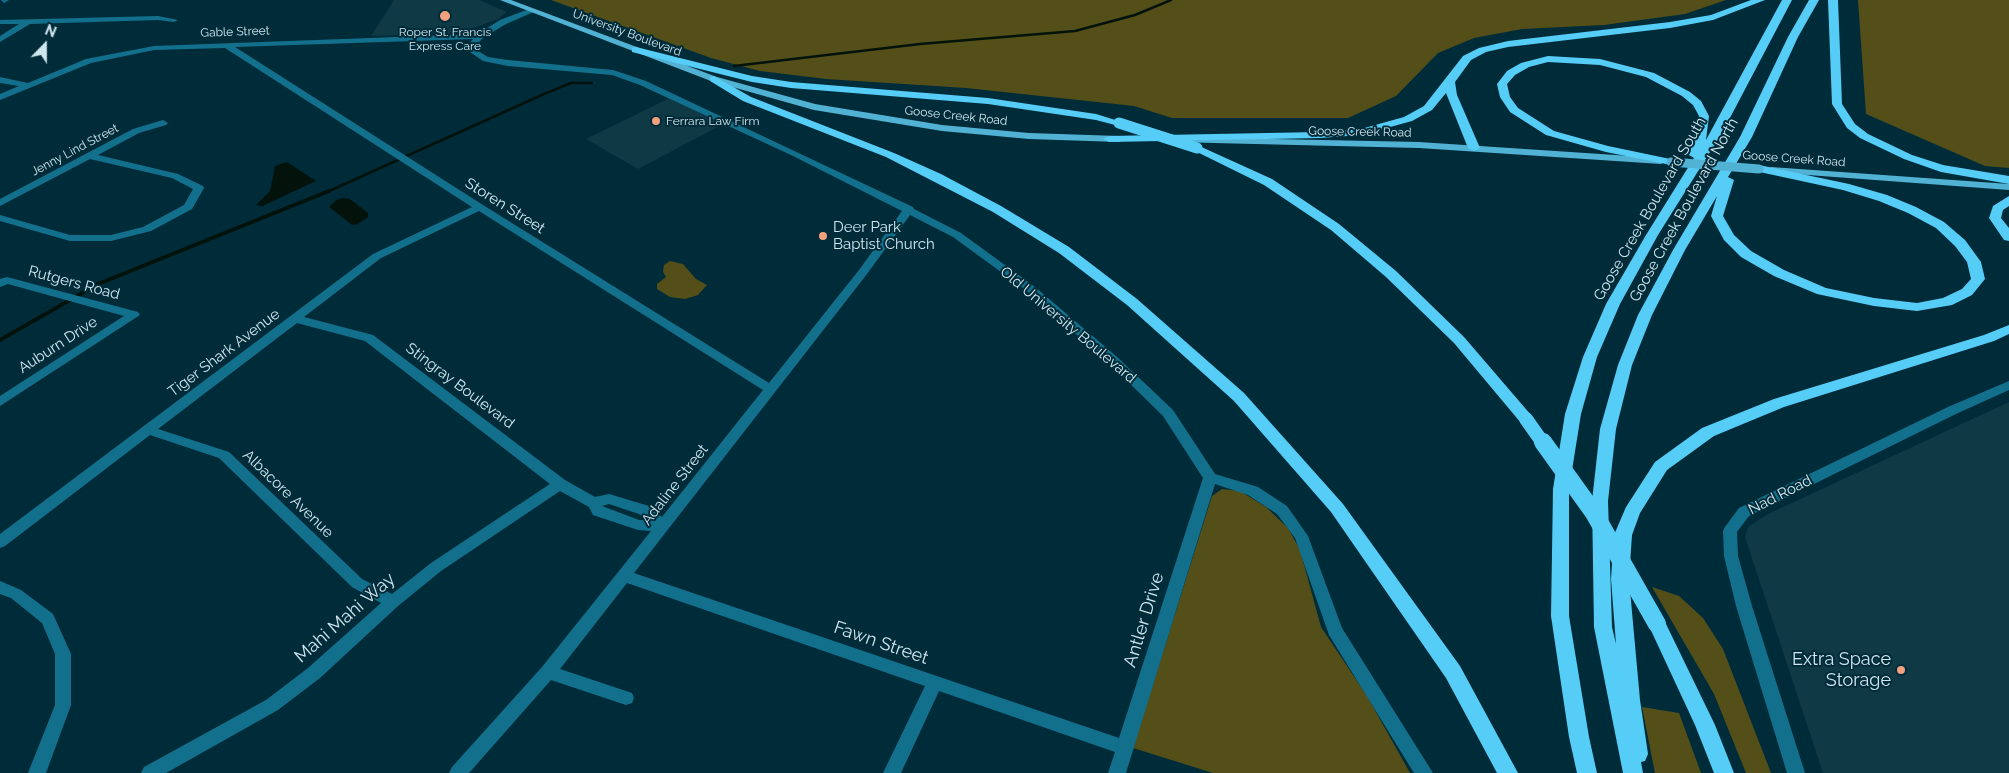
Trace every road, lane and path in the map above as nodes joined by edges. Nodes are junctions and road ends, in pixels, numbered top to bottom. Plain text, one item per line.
1 (504, 0) edge
2 (1760, 0) edge
3 (1787, 0) edge
4 (1814, 0) edge
5 (1833, 0) edge
6 (532, 11) junction
7 (174, 20) dead end
8 (0, 22) edge
9 (27, 22) junction
10 (480, 36) junction
11 (0, 40) edge
12 (226, 45) junction
13 (636, 50) junction
14 (714, 79) junction
15 (0, 80) edge
16 (1450, 82) junction
17 (26, 85) junction
18 (0, 97) edge
19 (163, 123) dead end
20 (1746, 137) junction
21 (1110, 139) junction
22 (1474, 148) junction
23 (90, 156) junction
24 (1671, 162) junction
25 (1758, 169) junction
26 (2009, 180) edge
27 (1684, 185) junction
28 (2009, 187) edge
29 (2009, 200) edge
30 (0, 203) edge
31 (478, 208) junction
32 (909, 209) junction
33 (0, 218) edge
34 (2009, 238) edge
35 (3, 282) edge
36 (134, 315) joint
37 (296, 319) junction
38 (2009, 329) edge
39 (2009, 385) edge
40 (770, 389) junction
41 (0, 402) edge
42 (148, 430) junction
43 (1210, 478) junction
44 (560, 484) junction
45 (663, 526) junction
46 (0, 542) edge
47 (624, 576) junction
48 (0, 587) edge
49 (393, 602) junction
50 (548, 672) junction
51 (935, 683) junction
52 (626, 698) dead end
53 (1125, 748) junction
54 (37, 773) edge
55 (150, 773) edge
56 (458, 773) edge
57 (892, 773) edge
58 (1117, 773) edge
59 (1424, 773) edge
60 (1508, 773) edge
61 (1587, 773) edge
62 (1633, 773) edge
63 (1640, 773) edge
64 (1724, 773) edge
65 (1796, 773) edge

1 - 6 main road, University Boulevard
2 - 16 highway
3 - 27 highway, Goose Creek Boulevard South
4 - 20 highway, Goose Creek Boulevard North
5 - 26 highway
6 - 10 street
6 - 13 main road, University Boulevard
7 - 9 street
8 - 9 street
9 - 11 street
10 - 12 street, Gable Street
10 - 32 street, Old University Boulevard
12 - 17 street, Gable Street
12 - 31 street, Storen Street
13 - 14 main road, University Boulevard
13 - 64 highway, bridge
14 - 21 main road, Goose Creek Road
14 - 60 highway
15 - 17 street
16 - 21 highway
16 - 22 highway
17 - 18 street, Gable Street
19 - 23 street, Jenny Lind Street
20 - 25 highway
20 - 62 highway, Goose Creek Boulevard North
21 - 22 main road, Goose Creek Road
22 - 24 main road, Goose Creek Road
23 - 30 street, Jenny Lind Street
23 - 33 street
24 - 25 main road, Goose Creek Road, bridge
24 - 27 highway
25 - 28 main road, Goose Creek Road
27 - 61 highway, Goose Creek Boulevard South
29 - 34 highway
31 - 37 street, Tiger Shark Avenue
31 - 40 street, Storen Street
32 - 40 street, Adaline Street
32 - 43 street, Old University Boulevard
35 - 36 street, Rutgers Road
36 - 41 street, Auburn Drive
37 - 42 street, Tiger Shark Avenue
37 - 44 street, Stingray Boulevard
38 - 63 highway
39 - 65 street, Nad Road
40 - 45 street, Adaline Street
42 - 46 street, Tiger Shark Avenue
42 - 49 street, Albacore Avenue
43 - 53 street, Antler Drive
43 - 59 street
44 - 45 street, Stingray Boulevard
44 - 49 street, Mahi Mahi Way
45 - 47 street, Adaline Street
47 - 50 street, Adaline Street
47 - 51 street, Fawn Street
48 - 54 street
49 - 55 street, Mahi Mahi Way
50 - 52 street
50 - 56 street, Adaline Street
51 - 53 street, Fawn Street
51 - 57 street
53 - 58 street, Antler Drive

